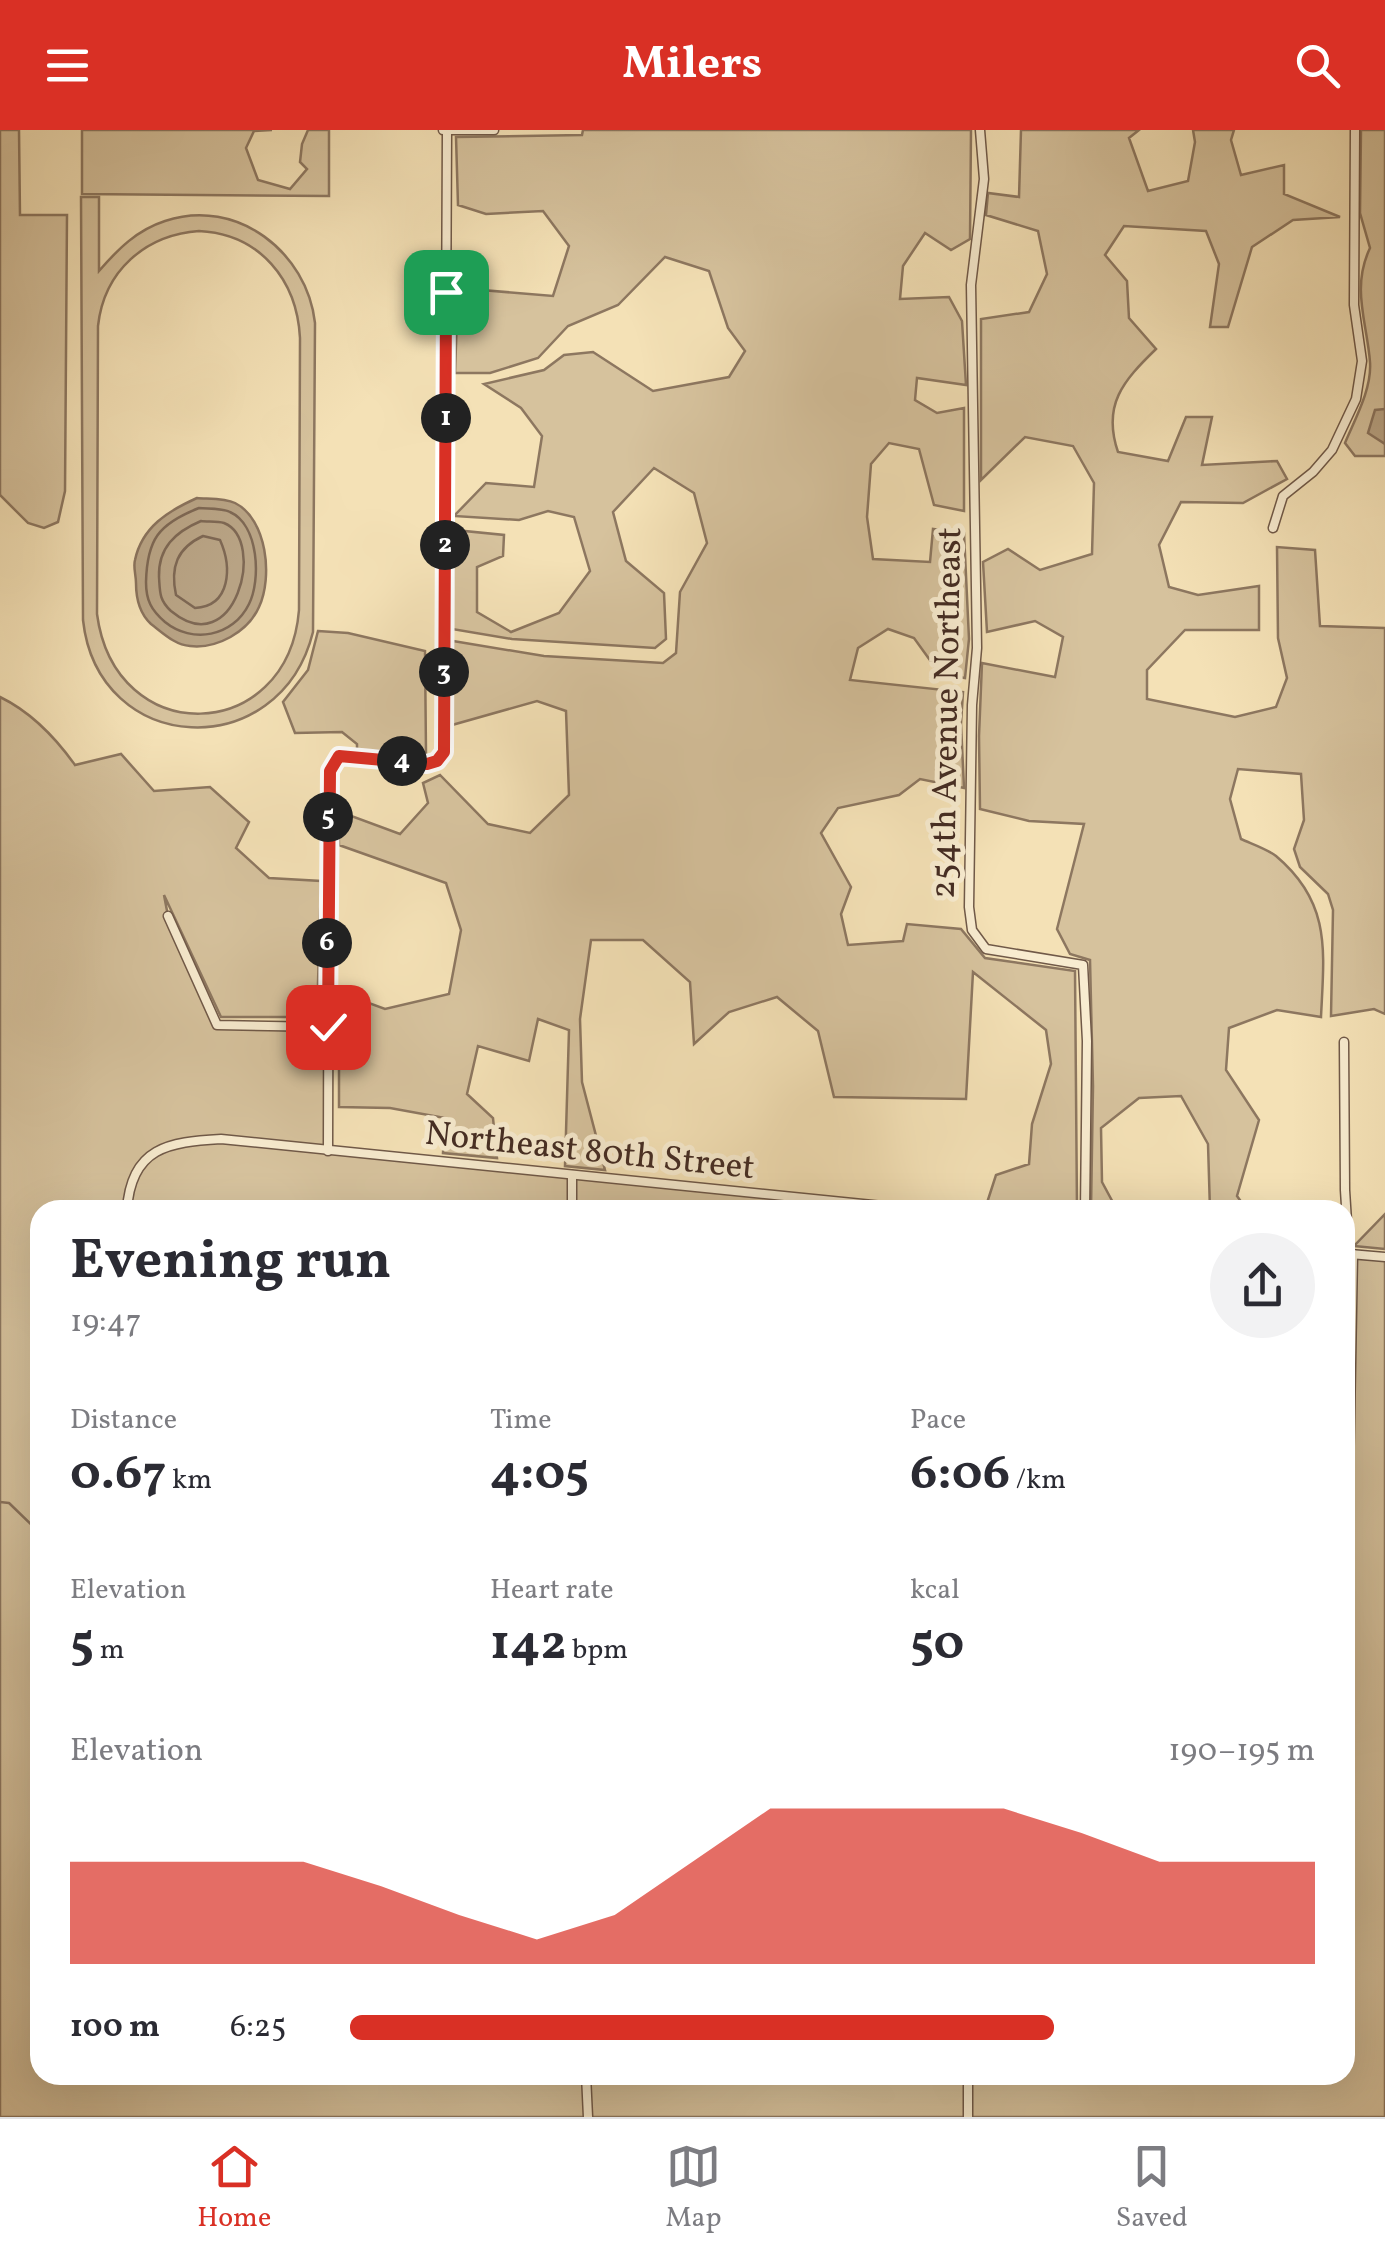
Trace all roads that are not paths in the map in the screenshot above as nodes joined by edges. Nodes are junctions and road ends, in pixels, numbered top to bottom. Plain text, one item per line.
1 (445, 130) edge
2 (494, 130) edge
3 (980, 130) edge
4 (1355, 130) edge
5 (1273, 528) dead end
6 (168, 916) dead end
7 (328, 1027) junction
8 (1344, 1042) dead end
9 (328, 1151) junction
10 (572, 1175) junction
11 (130, 1200) edge
12 (572, 1200) edge
13 (822, 1200) edge
14 (1085, 1200) edge
15 (1346, 1200) edge
16 (1355, 1254) edge
17 (1385, 1257) edge
18 (586, 2085) edge
19 (968, 2085) edge
20 (588, 2117) edge
21 (968, 2117) edge

1 - 2 street
1 - 7 street
3 - 14 street, 254th Avenue Northeast
4 - 5 street
6 - 7 street
7 - 9 street
8 - 15 street
9 - 10 street, Northeast 80th Street
9 - 11 street, Northeast 80th Street
10 - 12 street
10 - 13 street, Northeast 80th Street
16 - 17 street
18 - 20 street
19 - 21 street

